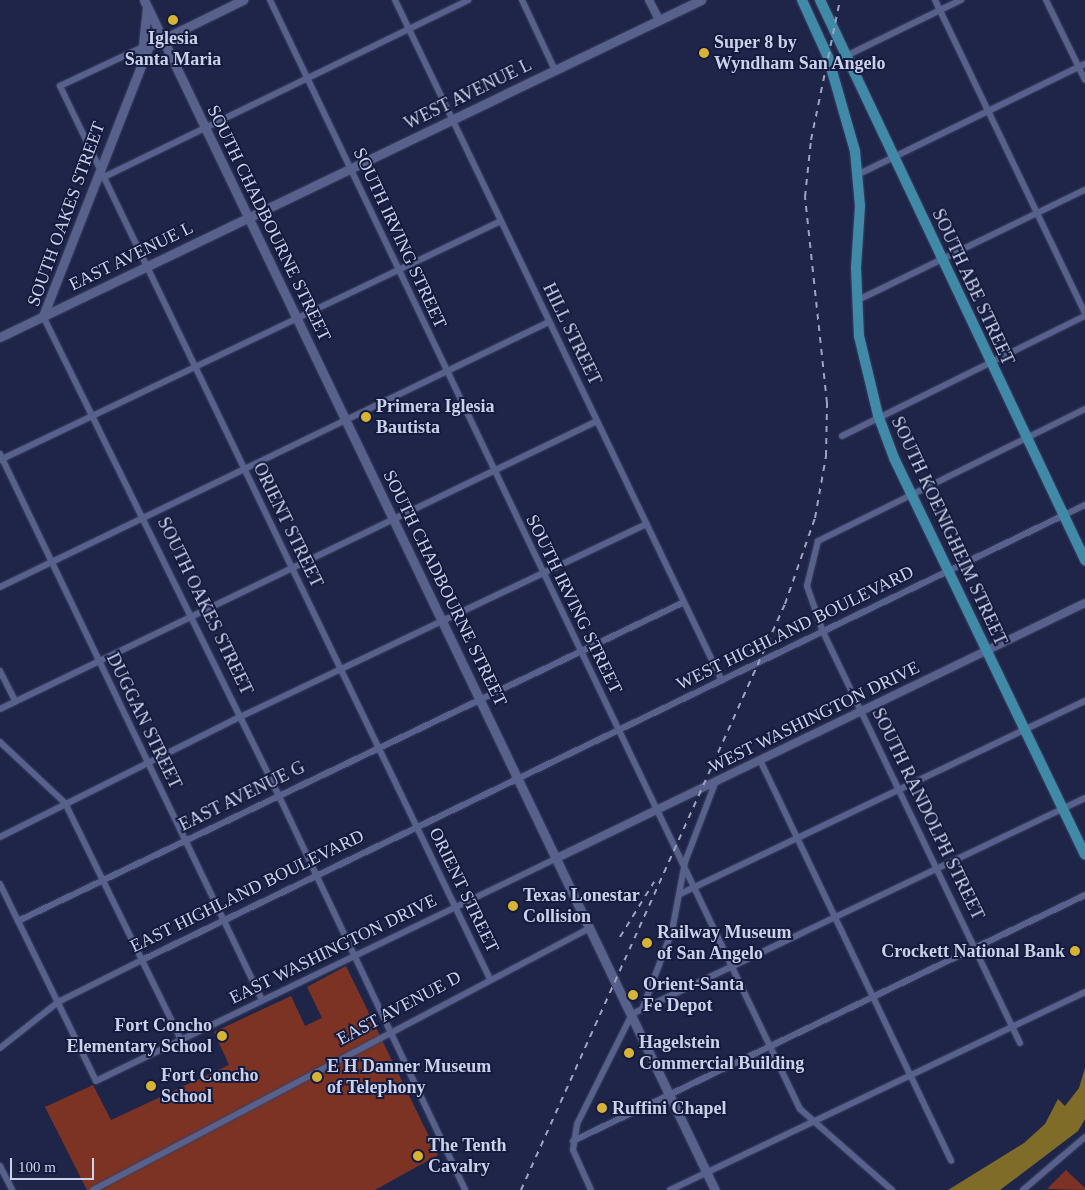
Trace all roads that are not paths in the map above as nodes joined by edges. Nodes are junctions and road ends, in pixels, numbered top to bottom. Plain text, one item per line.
1 (244, 0) edge
2 (270, 0) edge
3 (395, 0) edge
4 (468, 0) edge
5 (522, 0) edge
6 (649, 0) edge
7 (701, 0) edge
8 (802, 0) edge
9 (820, 0) edge
10 (935, 0) edge
11 (961, 0) edge
12 (1046, 0) edge
13 (146, 2) edge
14 (940, 10) junction
15 (659, 20) junction
16 (408, 28) junction
17 (163, 38) junction
18 (153, 43) junction
19 (142, 48) junction
20 (848, 55) junction
21 (141, 63) junction
22 (1082, 66) edge
23 (555, 70) junction
24 (308, 78) junction
25 (1085, 80) edge
26 (988, 111) junction
27 (452, 120) junction
28 (206, 128) junction
29 (893, 158) junction
30 (99, 168) junction
31 (352, 168) junction
32 (859, 174) junction
33 (104, 177) junction
34 (1085, 190) edge
35 (1037, 213) junction
36 (249, 218) junction
37 (501, 221) junction
38 (942, 259) junction
39 (147, 266) junction
40 (398, 270) junction
41 (858, 300) junction
42 (1085, 315) edge
43 (43, 316) junction
44 (296, 317) junction
45 (550, 322) junction
46 (0, 337) edge
47 (990, 360) junction
48 (195, 366) junction
49 (445, 372) junction
50 (1085, 409) edge
51 (92, 414) junction
52 (878, 415) junction
53 (346, 420) junction
54 (597, 421) junction
55 (842, 436) dead end
56 (1026, 436) junction
57 (1, 458) edge
58 (244, 468) junction
59 (493, 472) junction
60 (912, 494) junction
61 (1085, 505) edge
62 (1063, 515) junction
63 (144, 516) junction
64 (393, 519) junction
65 (646, 524) junction
66 (1085, 560) edge
67 (49, 562) junction
68 (293, 569) junction
69 (948, 570) junction
70 (542, 574) junction
71 (0, 587) edge
72 (684, 602) junction
73 (1085, 603) edge
74 (192, 616) junction
75 (442, 620) junction
76 (823, 632) junction
77 (986, 651) junction
78 (581, 652) junction
79 (99, 661) junction
80 (0, 670) edge
81 (341, 670) junction
82 (722, 680) junction
83 (480, 700) junction
84 (15, 701) junction
85 (1085, 701) edge
86 (0, 709) edge
87 (862, 711) junction
88 (240, 716) junction
89 (1022, 729) junction
90 (620, 730) junction
91 (0, 742) edge
92 (379, 748) junction
93 (760, 760) junction
94 (148, 762) junction
95 (518, 778) junction
96 (716, 781) junction
97 (898, 789) junction
98 (278, 794) junction
99 (1085, 798) edge
100 (65, 802) junction
101 (658, 809) junction
102 (1063, 809) junction
103 (416, 826) junction
104 (0, 837) edge
105 (797, 838) junction
106 (185, 841) junction
107 (1085, 854) edge
108 (557, 858) junction
109 (685, 862) junction
110 (938, 869) junction
111 (315, 874) junction
112 (103, 880) junction
113 (0, 884) edge
114 (697, 886) junction
115 (680, 894) junction
116 (1085, 895) edge
117 (455, 906) junction
118 (834, 917) junction
119 (18, 921) junction
120 (223, 921) junction
121 (590, 928) junction
122 (974, 946) junction
123 (352, 956) junction
124 (142, 960) junction
125 (732, 968) junction
126 (489, 977) junction
127 (1085, 992) edge
128 (872, 996) junction
129 (262, 1000) junction
130 (58, 1002) junction
131 (643, 1007) junction
132 (632, 1014) junction
133 (1013, 1027) junction
134 (388, 1034) junction
135 (181, 1040) junction
136 (1020, 1043) dead end
137 (768, 1044) junction
138 (0, 1048) edge
139 (910, 1076) junction
140 (669, 1094) junction
141 (810, 1122) junction
142 (1085, 1137) edge
143 (573, 1141) junction
144 (1082, 1145) edge
145 (951, 1161) dead end
146 (0, 1166) edge
147 (707, 1172) junction
148 (12, 1190) edge
149 (93, 1190) edge
150 (465, 1190) edge
151 (591, 1190) edge
152 (670, 1190) edge
153 (715, 1190) edge
154 (892, 1190) edge
155 (1023, 1190) edge

1 - 17 main road
2 - 24 street, SOUTH IRVING STREET
3 - 16 street, HILL STREET
4 - 16 street
5 - 23 street
6 - 15 street
7 - 15 main road, WEST AVENUE L
8 - 32 main road, SOUTH KOENIGHEIM STREET
9 - 20 main road, SOUTH ABE STREET
10 - 14 street
11 - 14 street
12 - 22 street
13 - 17 main road, SOUTH CHADBOURNE STREET
13 - 19 main road
14 - 20 street
14 - 26 street
15 - 23 main road, WEST AVENUE L
16 - 24 street
16 - 27 street, HILL STREET
17 - 18 main road
17 - 28 main road, SOUTH CHADBOURNE STREET
18 - 19 street
18 - 21 main road, SOUTH OAKES STREET
19 - 21 main road
19 - 30 street, ORIENT STREET
20 - 29 main road, SOUTH ABE STREET
21 - 30 main road, SOUTH OAKES STREET
22 - 25 street
22 - 26 street
23 - 27 main road, WEST AVENUE L
24 - 28 street
24 - 31 street, SOUTH IRVING STREET
26 - 29 street
26 - 35 street
27 - 31 main road, WEST AVENUE L
27 - 37 street, HILL STREET
28 - 33 street
28 - 36 main road, SOUTH CHADBOURNE STREET
29 - 32 street
29 - 38 main road, SOUTH ABE STREET
30 - 33 street, ORIENT STREET
30 - 43 main road, SOUTH OAKES STREET
31 - 36 main road, WEST AVENUE L
31 - 40 street, SOUTH IRVING STREET
32 - 41 main road, SOUTH KOENIGHEIM STREET
33 - 39 street, ORIENT STREET
34 - 35 street
35 - 38 street
35 - 42 street
36 - 39 main road, EAST AVENUE L
36 - 44 main road, SOUTH CHADBOURNE STREET
37 - 40 street
37 - 45 street, HILL STREET
38 - 41 street
38 - 47 main road, SOUTH ABE STREET
39 - 43 main road, EAST AVENUE L
39 - 48 street, ORIENT STREET
40 - 44 street
40 - 49 street, SOUTH IRVING STREET
41 - 52 main road, SOUTH KOENIGHEIM STREET
42 - 47 street
43 - 46 main road, EAST AVENUE L
43 - 51 street, SOUTH OAKES STREET
44 - 48 street
44 - 53 main road, SOUTH CHADBOURNE STREET
45 - 49 street
45 - 54 street, HILL STREET
47 - 52 street
47 - 56 main road, SOUTH ABE STREET
48 - 51 street
48 - 58 street, ORIENT STREET
49 - 53 street
49 - 59 street, SOUTH IRVING STREET
50 - 56 street
51 - 57 street
51 - 63 street, SOUTH OAKES STREET
52 - 55 street
52 - 60 main road, SOUTH KOENIGHEIM STREET
53 - 58 street
53 - 64 main road, SOUTH CHADBOURNE STREET
54 - 59 street
54 - 65 street, HILL STREET
56 - 60 street
56 - 62 main road, SOUTH ABE STREET
57 - 67 street, DUGGAN STREET
58 - 63 street
58 - 68 street, ORIENT STREET
59 - 64 street
59 - 70 street, SOUTH IRVING STREET
60 - 69 main road, SOUTH KOENIGHEIM STREET
60 - 76 street, SOUTH RANDOLPH STREET
61 - 62 street, WEST HIGHLAND BOULEVARD
62 - 66 main road, SOUTH ABE STREET
62 - 69 street, WEST HIGHLAND BOULEVARD
63 - 67 street
63 - 74 street, SOUTH OAKES STREET
64 - 68 street
64 - 75 main road, SOUTH CHADBOURNE STREET
65 - 70 street
65 - 72 street, HILL STREET
67 - 71 street
67 - 79 street, DUGGAN STREET
68 - 74 street
68 - 81 street, ORIENT STREET
69 - 76 street, WEST HIGHLAND BOULEVARD
69 - 77 main road, SOUTH KOENIGHEIM STREET
70 - 75 street
70 - 78 street, SOUTH IRVING STREET
72 - 78 street, EAST AVENUE G
72 - 82 street, HILL STREET
73 - 77 street, WEST WASHINGTON DRIVE
74 - 79 street
74 - 88 street, SOUTH OAKES STREET
75 - 81 street
75 - 83 main road, SOUTH CHADBOURNE STREET
76 - 82 street, WEST HIGHLAND BOULEVARD
76 - 87 street, SOUTH RANDOLPH STREET
77 - 87 street, WEST WASHINGTON DRIVE
77 - 89 main road, SOUTH KOENIGHEIM STREET
78 - 83 street, EAST AVENUE G
78 - 90 street, SOUTH IRVING STREET
79 - 84 street
79 - 94 street, DUGGAN STREET
80 - 84 street
81 - 88 street
81 - 92 street, ORIENT STREET
82 - 90 street, WEST HIGHLAND BOULEVARD
83 - 92 street, EAST AVENUE G
83 - 95 main road, SOUTH CHADBOURNE STREET
84 - 86 street
85 - 89 street
87 - 93 street, WEST WASHINGTON DRIVE
87 - 97 street, SOUTH RANDOLPH STREET
88 - 94 street
88 - 98 street, SOUTH OAKES STREET
89 - 97 street
89 - 102 main road, SOUTH KOENIGHEIM STREET
90 - 95 street, WEST HIGHLAND BOULEVARD
90 - 101 street, SOUTH IRVING STREET
91 - 100 street
92 - 98 street, EAST AVENUE G
92 - 103 street, ORIENT STREET
93 - 96 street, WEST WASHINGTON DRIVE
93 - 105 street
94 - 100 street
94 - 106 street, DUGGAN STREET
95 - 103 street, EAST HIGHLAND BOULEVARD
95 - 108 main road, SOUTH CHADBOURNE STREET
96 - 101 street, WEST WASHINGTON DRIVE
96 - 109 street
97 - 105 street
97 - 110 street, SOUTH RANDOLPH STREET
98 - 106 street, EAST AVENUE G
98 - 111 street, SOUTH OAKES STREET
99 - 102 street
100 - 104 street
100 - 112 street
101 - 108 street, WEST WASHINGTON DRIVE
101 - 109 street, SOUTH IRVING STREET
102 - 107 main road, SOUTH KOENIGHEIM STREET
102 - 110 street
103 - 111 street, EAST HIGHLAND BOULEVARD
103 - 117 street, ORIENT STREET
105 - 114 street
105 - 118 street
106 - 112 street, EAST AVENUE G
106 - 120 street, DUGGAN STREET
108 - 117 street, EAST WASHINGTON DRIVE
108 - 121 main road, SOUTH CHADBOURNE STREET
109 - 114 street, SOUTH IRVING STREET
109 - 115 street
110 - 118 street
110 - 122 street, SOUTH RANDOLPH STREET
111 - 120 street, EAST HIGHLAND BOULEVARD
111 - 123 street, SOUTH OAKES STREET
112 - 119 street, EAST AVENUE G
112 - 124 street
113 - 119 street
114 - 115 street
114 - 125 street, SOUTH IRVING STREET
115 - 131 street
116 - 122 street
117 - 123 street, EAST WASHINGTON DRIVE
117 - 126 street, ORIENT STREET
118 - 125 street
118 - 128 street
119 - 130 street
120 - 124 street, EAST HIGHLAND BOULEVARD
120 - 129 street, DUGGAN STREET
121 - 126 street, EAST AVENUE D
121 - 132 main road, SOUTH CHADBOURNE STREET
122 - 128 street
122 - 133 street, SOUTH RANDOLPH STREET
123 - 129 street, EAST WASHINGTON DRIVE
123 - 134 street, SOUTH OAKES STREET
124 - 130 street, EAST HIGHLAND BOULEVARD
124 - 135 street
125 - 131 street
125 - 137 street, SOUTH IRVING STREET
126 - 134 street, EAST AVENUE D
127 - 133 street
128 - 137 street
128 - 139 street
129 - 135 street, EAST WASHINGTON DRIVE
130 - 135 street, EAST WASHINGTON DRIVE
130 - 138 street, EAST HIGHLAND BOULEVARD
131 - 132 street
132 - 140 main road, SOUTH CHADBOURNE STREET
132 - 143 street
133 - 136 street, SOUTH RANDOLPH STREET
133 - 139 street
134 - 149 street, EAST AVENUE D
134 - 150 street, SOUTH OAKES STREET
137 - 140 street
137 - 141 street, SOUTH IRVING STREET
139 - 141 street
139 - 145 street
140 - 143 street
140 - 147 main road, SOUTH CHADBOURNE STREET
141 - 147 street
141 - 154 street, SOUTH IRVING STREET
142 - 144 street
143 - 151 street
144 - 155 street
146 - 148 street
147 - 152 street
147 - 153 main road, SOUTH CHADBOURNE STREET

